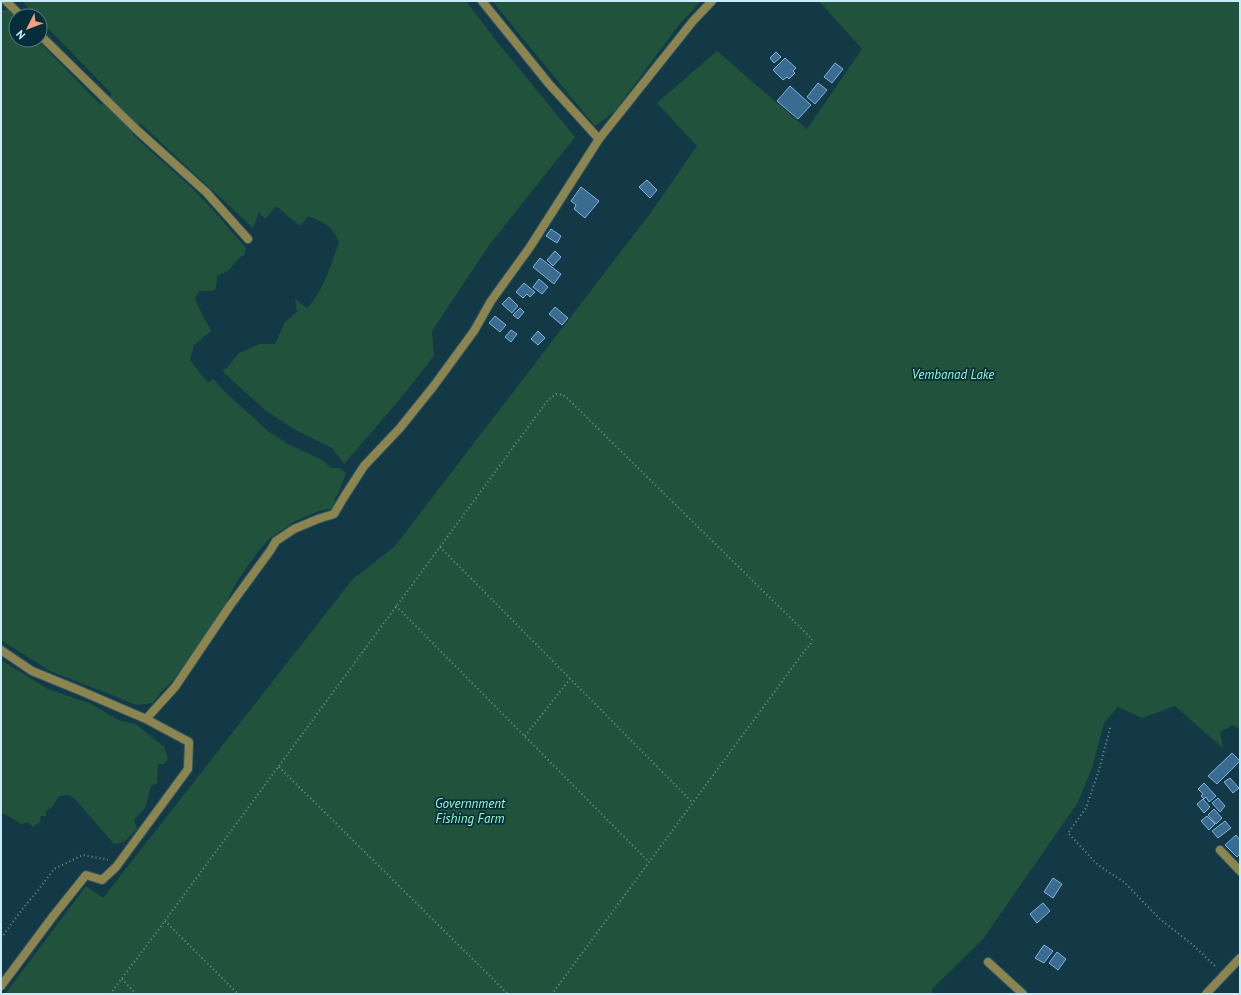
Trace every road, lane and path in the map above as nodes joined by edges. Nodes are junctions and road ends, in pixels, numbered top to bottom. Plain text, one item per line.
1 (482, 1) edge
2 (712, 1) edge
3 (48, 43) edge
4 (599, 139) junction
5 (248, 239) dead end
6 (440, 547) junction
7 (396, 606) junction
8 (1, 650) edge
9 (570, 678) junction
10 (146, 719) junction
11 (1110, 728) dead end
12 (525, 736) junction
13 (278, 767) junction
14 (693, 803) junction
15 (1220, 850) dead end
16 (649, 862) junction
17 (120, 863) junction
18 (1240, 870) edge
19 (165, 921) junction
20 (1, 938) edge
21 (1240, 958) edge
22 (988, 962) dead end
23 (1224, 975) junction
24 (122, 979) junction
25 (1, 986) edge
26 (110, 994) edge
27 (136, 994) edge
28 (238, 994) edge
29 (508, 994) edge
30 (552, 994) edge
31 (1023, 994) edge
32 (1206, 994) edge

1 - 4 street
2 - 4 street
3 - 5 street
4 - 10 street
6 - 7 path
6 - 9 path
6 - 14 path
7 - 12 path
7 - 13 path
8 - 10 street
9 - 12 path
9 - 14 path
10 - 17 street
11 - 23 path
12 - 16 path
13 - 19 path
13 - 29 path
14 - 16 path
15 - 18 street
16 - 30 path
17 - 20 path
17 - 25 street
19 - 24 path
19 - 28 path
21 - 23 street
22 - 31 street
23 - 32 street
24 - 26 path
24 - 27 path

